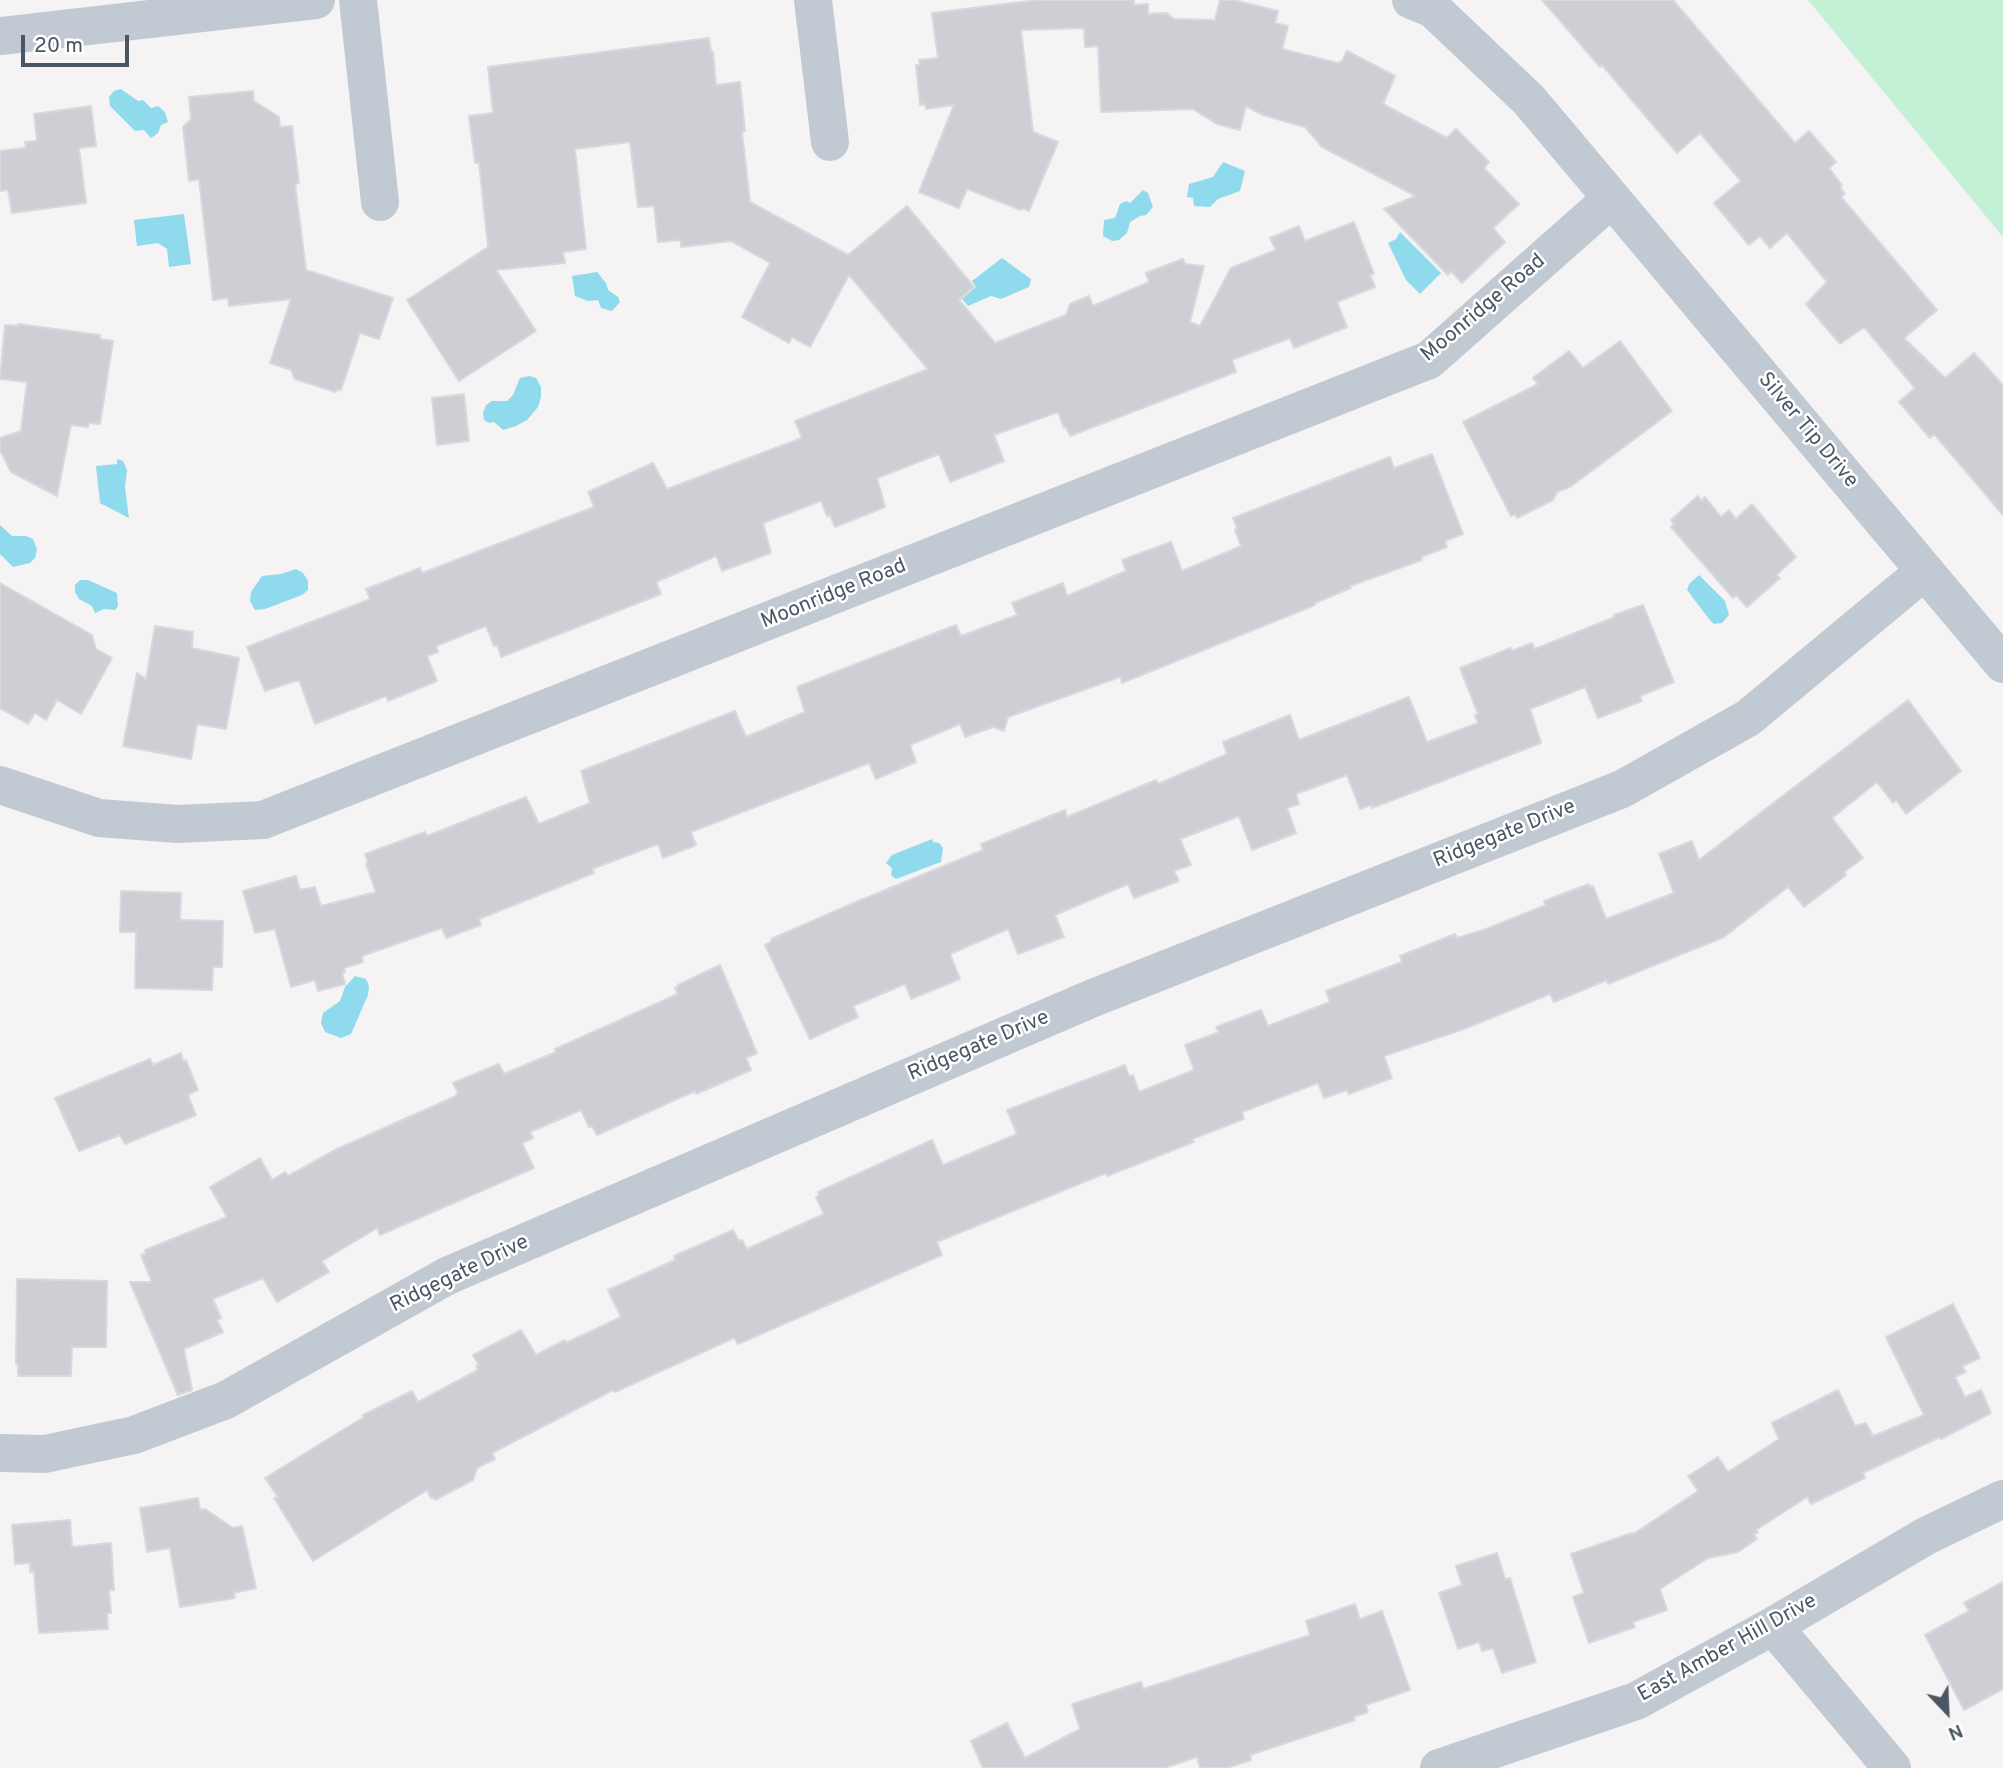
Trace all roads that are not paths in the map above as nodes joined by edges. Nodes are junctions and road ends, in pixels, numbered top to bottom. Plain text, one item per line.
1 (316, 0) edge
2 (358, 0) edge
3 (813, 0) edge
4 (1411, 0) edge
5 (0, 36) edge
6 (830, 142) dead end
7 (1611, 199) junction
8 (380, 202) dead end
9 (1925, 571) junction
10 (2003, 664) edge
11 (0, 785) edge
12 (0, 1453) edge
13 (2003, 1499) edge
14 (1773, 1626) junction
15 (1439, 1768) edge
16 (1892, 1768) edge

1 - 5 street
2 - 8 street
3 - 6 street
4 - 7 street, Silver Tip Drive
7 - 9 street, Silver Tip Drive
7 - 11 street, Moonridge Road
9 - 10 street, Silver Tip Drive
9 - 12 street, Ridgegate Drive
13 - 14 street, East Amber Hill Drive
14 - 15 street, East Amber Hill Drive
14 - 16 street

